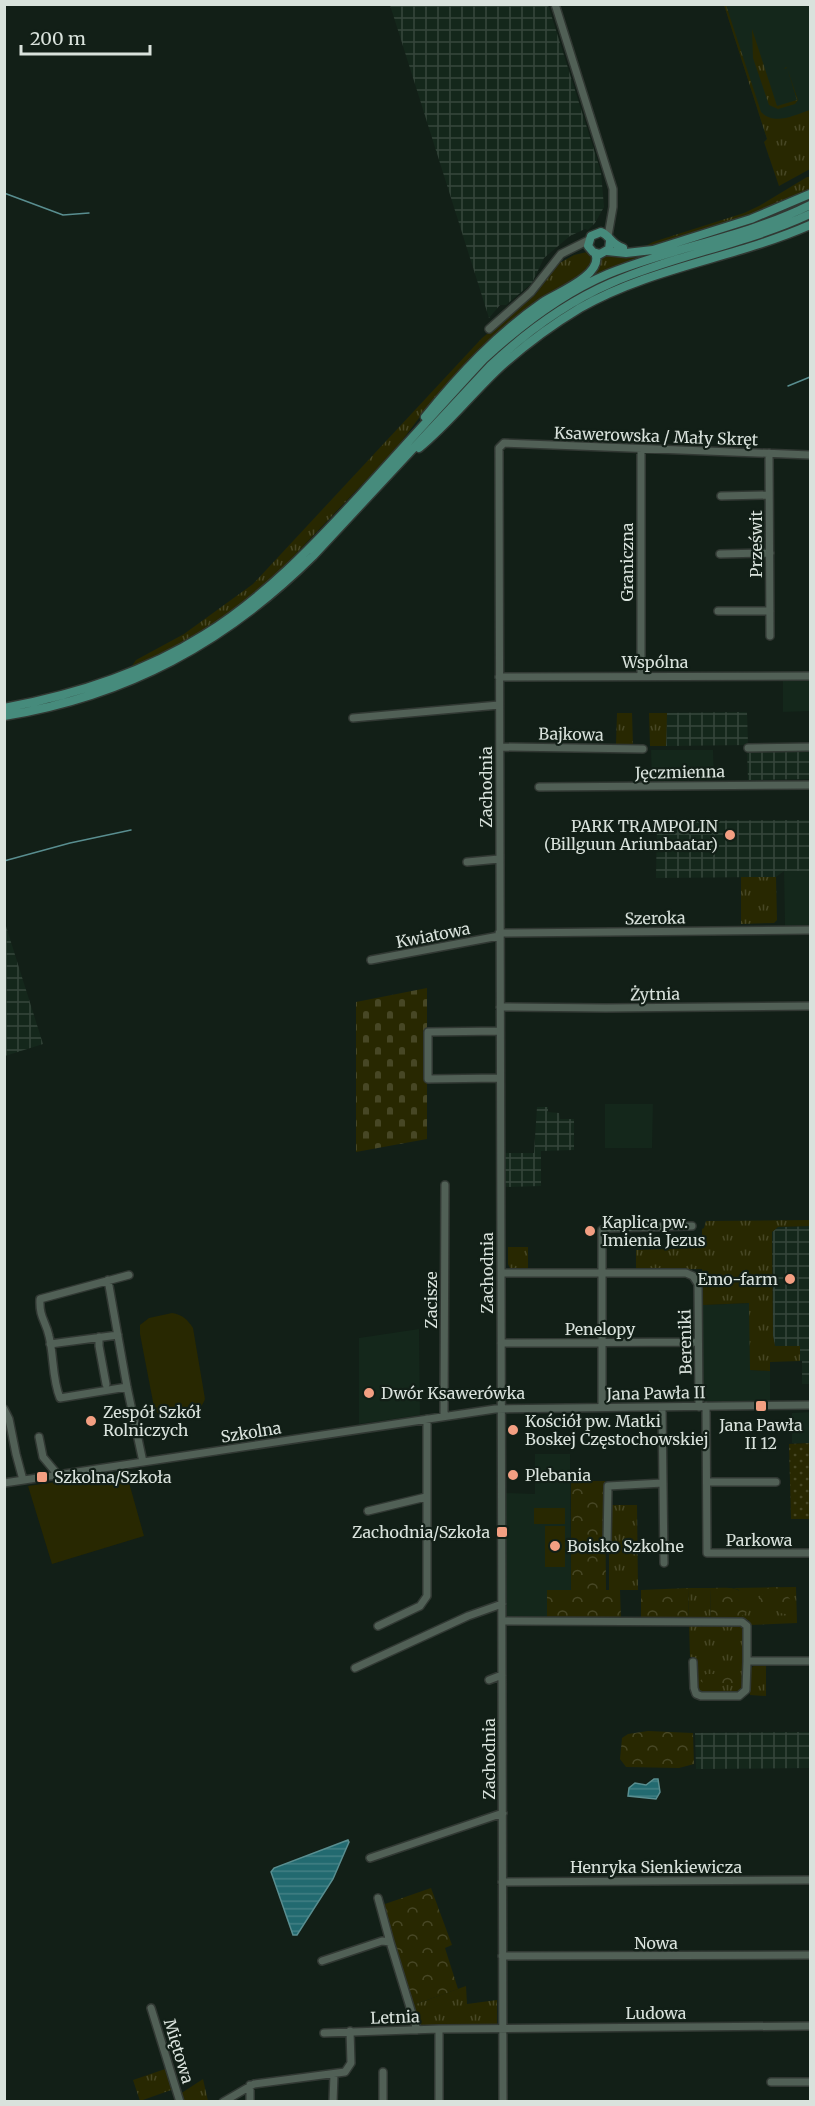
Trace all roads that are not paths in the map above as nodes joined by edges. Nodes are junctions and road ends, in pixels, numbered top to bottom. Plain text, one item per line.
1 (555, 4) edge
2 (810, 194) edge
3 (614, 201) junction
4 (810, 205) edge
5 (810, 214) edge
6 (810, 225) edge
7 (598, 232) junction
8 (609, 238) junction
9 (589, 240) junction
10 (607, 251) junction
11 (593, 252) junction
12 (635, 252) junction
13 (558, 257) junction
14 (489, 329) dead end
15 (501, 445) joint
16 (641, 449) junction
17 (398, 453) junction
18 (769, 453) junction
19 (810, 455) edge
20 (398, 465) junction
21 (721, 495) dead end
22 (769, 495) junction
23 (770, 553) junction
24 (720, 554) dead end
25 (718, 611) dead end
26 (770, 611) junction
27 (770, 636) dead end
28 (641, 676) junction
29 (810, 676) edge
30 (499, 677) junction
31 (499, 705) junction
32 (4, 708) edge
33 (4, 716) edge
34 (353, 718) dead end
35 (500, 747) junction
36 (810, 747) edge
37 (748, 748) dead end
38 (643, 749) dead end
39 (810, 785) edge
40 (539, 787) dead end
41 (500, 859) junction
42 (467, 862) dead end
43 (810, 930) edge
44 (499, 934) junction
45 (371, 960) dead end
46 (810, 1006) edge
47 (500, 1007) junction
48 (500, 1031) junction
49 (500, 1078) junction
50 (445, 1185) dead end
51 (692, 1226) dead end
52 (502, 1273) junction
53 (602, 1274) junction
54 (129, 1275) dead end
55 (108, 1280) junction
56 (118, 1335) junction
57 (99, 1337) junction
58 (698, 1342) junction
59 (501, 1343) junction
60 (602, 1343) junction
61 (50, 1344) junction
62 (106, 1384) dead end
63 (127, 1387) junction
64 (810, 1405) edge
65 (703, 1406) junction
66 (602, 1407) junction
67 (662, 1407) junction
68 (501, 1408) junction
69 (4, 1409) edge
70 (444, 1416) junction
71 (427, 1419) junction
72 (39, 1437) dead end
73 (143, 1462) junction
74 (58, 1475) junction
75 (24, 1480) junction
76 (707, 1482) junction
77 (776, 1482) dead end
78 (4, 1483) edge
79 (663, 1483) junction
80 (426, 1497) junction
81 (368, 1511) dead end
82 (607, 1547) dead end
83 (707, 1553) joint
84 (810, 1553) edge
85 (664, 1563) dead end
86 (502, 1604) junction
87 (502, 1621) junction
88 (378, 1626) dead end
89 (747, 1661) junction
90 (810, 1661) edge
91 (693, 1662) dead end
92 (355, 1668) dead end
93 (502, 1675) junction
94 (489, 1680) dead end
95 (503, 1813) junction
96 (370, 1858) dead end
97 (810, 1880) edge
98 (502, 1882) junction
99 (378, 1898) dead end
100 (390, 1942) junction
101 (810, 1955) edge
102 (502, 1956) junction
103 (322, 1961) dead end
104 (151, 2008) dead end
105 (810, 2026) edge
106 (502, 2028) junction
107 (439, 2029) junction
108 (417, 2030) junction
109 (350, 2031) junction
110 (324, 2033) dead end
111 (383, 2072) dead end
112 (334, 2074) junction
113 (771, 2082) dead end
114 (810, 2082) edge
115 (250, 2085) junction
116 (180, 2102) edge
117 (223, 2102) edge
118 (250, 2102) edge
119 (333, 2102) edge
120 (383, 2102) edge
121 (439, 2102) edge
122 (503, 2102) edge

1 - 3 street
2 - 12 main road
3 - 7 street
3 - 8 street
4 - 17 main road
5 - 20 main road
6 - 20 main road
7 - 8 main road
7 - 9 main road
8 - 10 main road
8 - 12 main road
9 - 11 main road
9 - 13 street
10 - 11 main road
10 - 12 main road
11 - 13 street
11 - 17 main road
13 - 14 street
15 - 16 street, Ksawerowska / Mały Skręt
15 - 30 street, Zachodnia
16 - 18 street, Ksawerowska / Mały Skręt
16 - 28 street, Graniczna
17 - 32 main road
18 - 19 street, Ksawerowska / Mały Skręt
18 - 22 street, Prześwit
20 - 33 main road
21 - 22 street
22 - 23 street, Prześwit
23 - 24 street
23 - 26 street, Prześwit
25 - 26 street
26 - 27 street, Prześwit
28 - 29 street, Wspólna
28 - 30 street, Wspólna
30 - 31 street, Zachodnia
31 - 34 street
31 - 35 street, Zachodnia
35 - 38 street, Bajkowa
35 - 41 street, Zachodnia
36 - 37 street
39 - 40 street, Jęczmienna
41 - 42 street
41 - 44 street, Zachodnia
43 - 44 street, Szeroka
44 - 45 street, Kwiatowa
44 - 47 street, Zachodnia
46 - 47 street, Żytnia
47 - 48 street, Zachodnia
48 - 49 street, Zachodnia
48 - 49 street
49 - 52 street, Zachodnia
50 - 70 street, Zacisze
51 - 53 street
52 - 53 street
52 - 59 street, Zachodnia
53 - 58 street, Bereniki
53 - 60 street
54 - 55 street
55 - 56 street
55 - 61 street
56 - 57 street
56 - 63 street
57 - 61 street
57 - 62 street
58 - 60 street, Penelopy
58 - 65 street, Bereniki
59 - 60 street, Penelopy
59 - 68 street, Zachodnia
60 - 66 street
61 - 63 street
63 - 73 street
64 - 65 street, Jana Pawła II
65 - 67 street, Jana Pawła II
65 - 76 street, Bereniki
66 - 67 street, Jana Pawła II
66 - 68 street, Jana Pawła II
67 - 79 street
68 - 70 street, Szkolna
68 - 86 street, Zachodnia
69 - 75 street
70 - 71 street, Szkolna
71 - 73 street, Szkolna
71 - 80 street
72 - 74 street
73 - 74 street, Szkolna
74 - 75 street, Szkolna
75 - 78 street, Szkolna
76 - 77 street
76 - 83 street, Bereniki
79 - 82 street
79 - 85 street
80 - 81 street
80 - 88 street
83 - 84 street, Parkowa
86 - 87 street, Zachodnia
86 - 92 street
87 - 89 street
87 - 93 street, Zachodnia
89 - 90 street
89 - 91 street
93 - 94 street
93 - 95 street, Zachodnia
95 - 96 street
95 - 98 street, Zachodnia
97 - 98 street, Henryka Sienkiewicza
98 - 102 street, Zachodnia
99 - 100 street
100 - 103 street
100 - 108 street
101 - 102 street, Nowa
102 - 106 street, Zachodnia
104 - 116 street, Miętowa
105 - 106 street, Ludowa
106 - 107 street, Letnia
106 - 122 street, Zachodnia
107 - 108 street, Letnia
107 - 121 street
108 - 109 street, Letnia
109 - 110 street
109 - 112 street, Letnia
111 - 120 street
112 - 115 street
112 - 119 street
113 - 114 street
115 - 117 street
115 - 118 street

